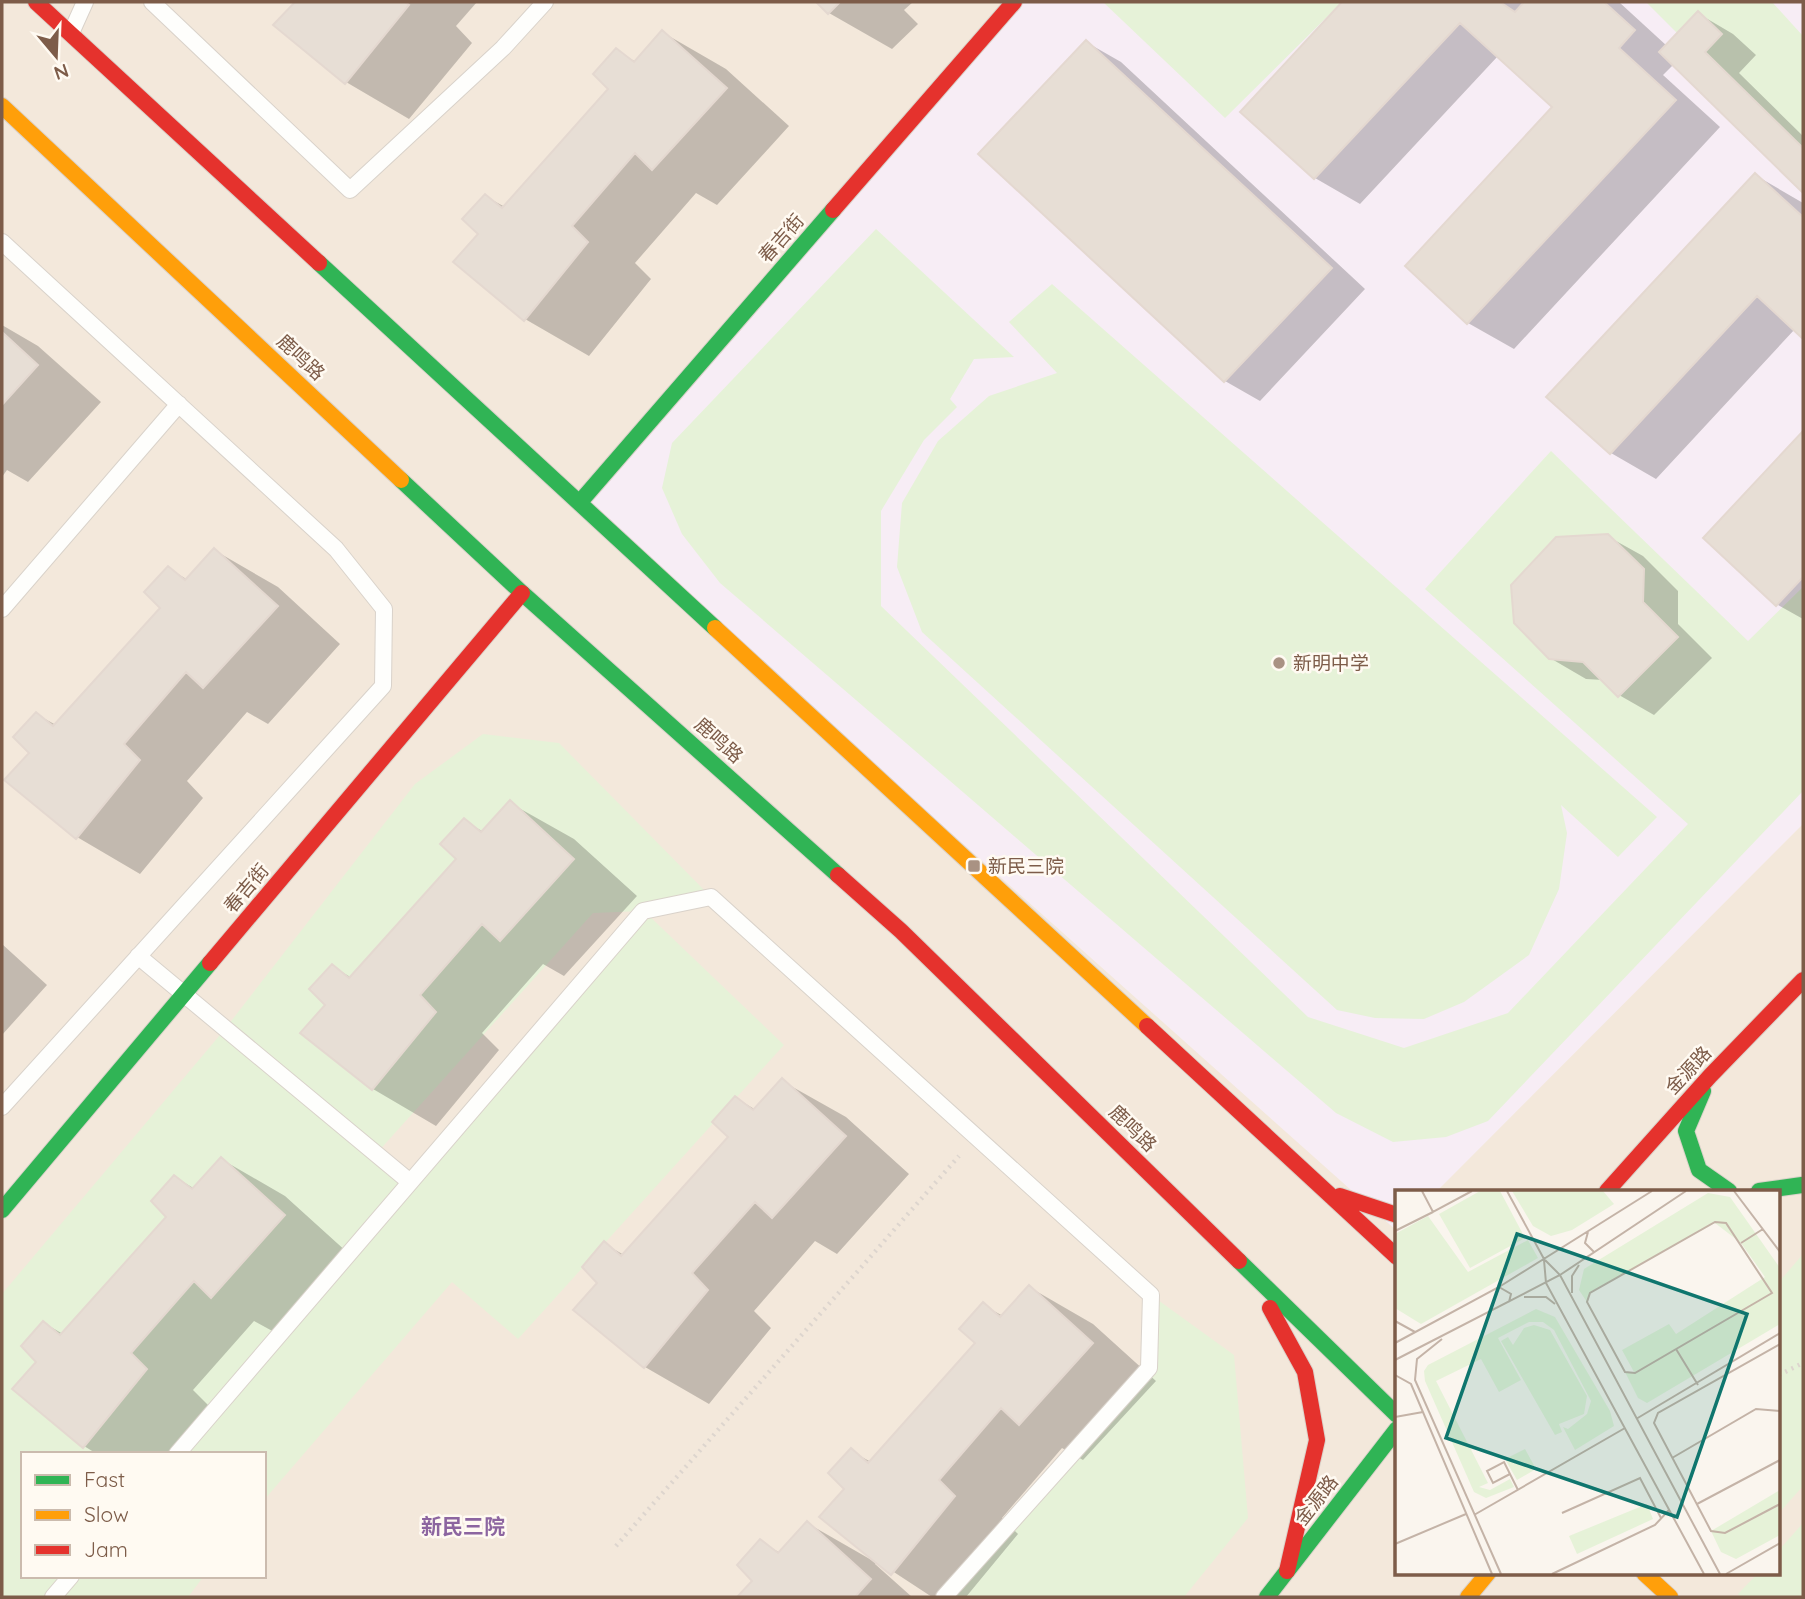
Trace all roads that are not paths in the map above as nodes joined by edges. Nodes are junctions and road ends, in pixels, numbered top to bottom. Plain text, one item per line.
1 (36, 2) edge
2 (85, 2) edge
3 (152, 2) edge
4 (545, 2) edge
5 (1014, 2) edge
6 (71, 33) junction
7 (2, 106) edge
8 (2, 242) edge
9 (179, 404) junction
10 (580, 502) junction
11 (522, 593) junction
12 (2, 608) edge
13 (138, 956) junction
14 (1803, 980) edge
15 (183, 995) junction
16 (1710, 1076) junction
17 (2, 1107) edge
18 (410, 1182) junction
19 (1802, 1184) edge
20 (1599, 1188) edge
21 (1728, 1190) edge
22 (1765, 1190) edge
23 (1325, 1191) junction
24 (1786, 1203) dead end
25 (2, 1210) edge
26 (1395, 1214) edge
27 (1395, 1255) edge
28 (1251, 1273) junction
29 (1395, 1414) edge
30 (1395, 1432) edge
31 (179, 1452) edge
32 (1287, 1571) junction
33 (1487, 1574) edge
34 (1645, 1574) edge
35 (69, 1578) edge
36 (53, 1597) edge
37 (944, 1597) edge
38 (1267, 1597) edge
39 (1468, 1597) edge
40 (1670, 1597) edge

1 - 6 main road
2 - 6 lane
3 - 4 lane
5 - 10 main road, 春吉街
6 - 10 main road
7 - 11 main road, 鹿鸣路
8 - 9 lane
9 - 12 lane
9 - 13 lane
10 - 23 main road
11 - 15 main road, 春吉街
11 - 28 main road, 鹿鸣路
13 - 15 lane
13 - 17 lane
14 - 16 main road, 金源路
15 - 18 lane
15 - 25 main road, 春吉街
16 - 20 main road, 金源路
16 - 21 main road
18 - 31 lane
18 - 37 lane
19 - 22 main road
19 - 24 main road
23 - 26 main road
23 - 27 main road
28 - 29 main road, 鹿鸣路
28 - 32 main road
30 - 32 main road, 金源路
32 - 38 main road, 金源路
33 - 39 main road
34 - 40 main road
35 - 36 lane

